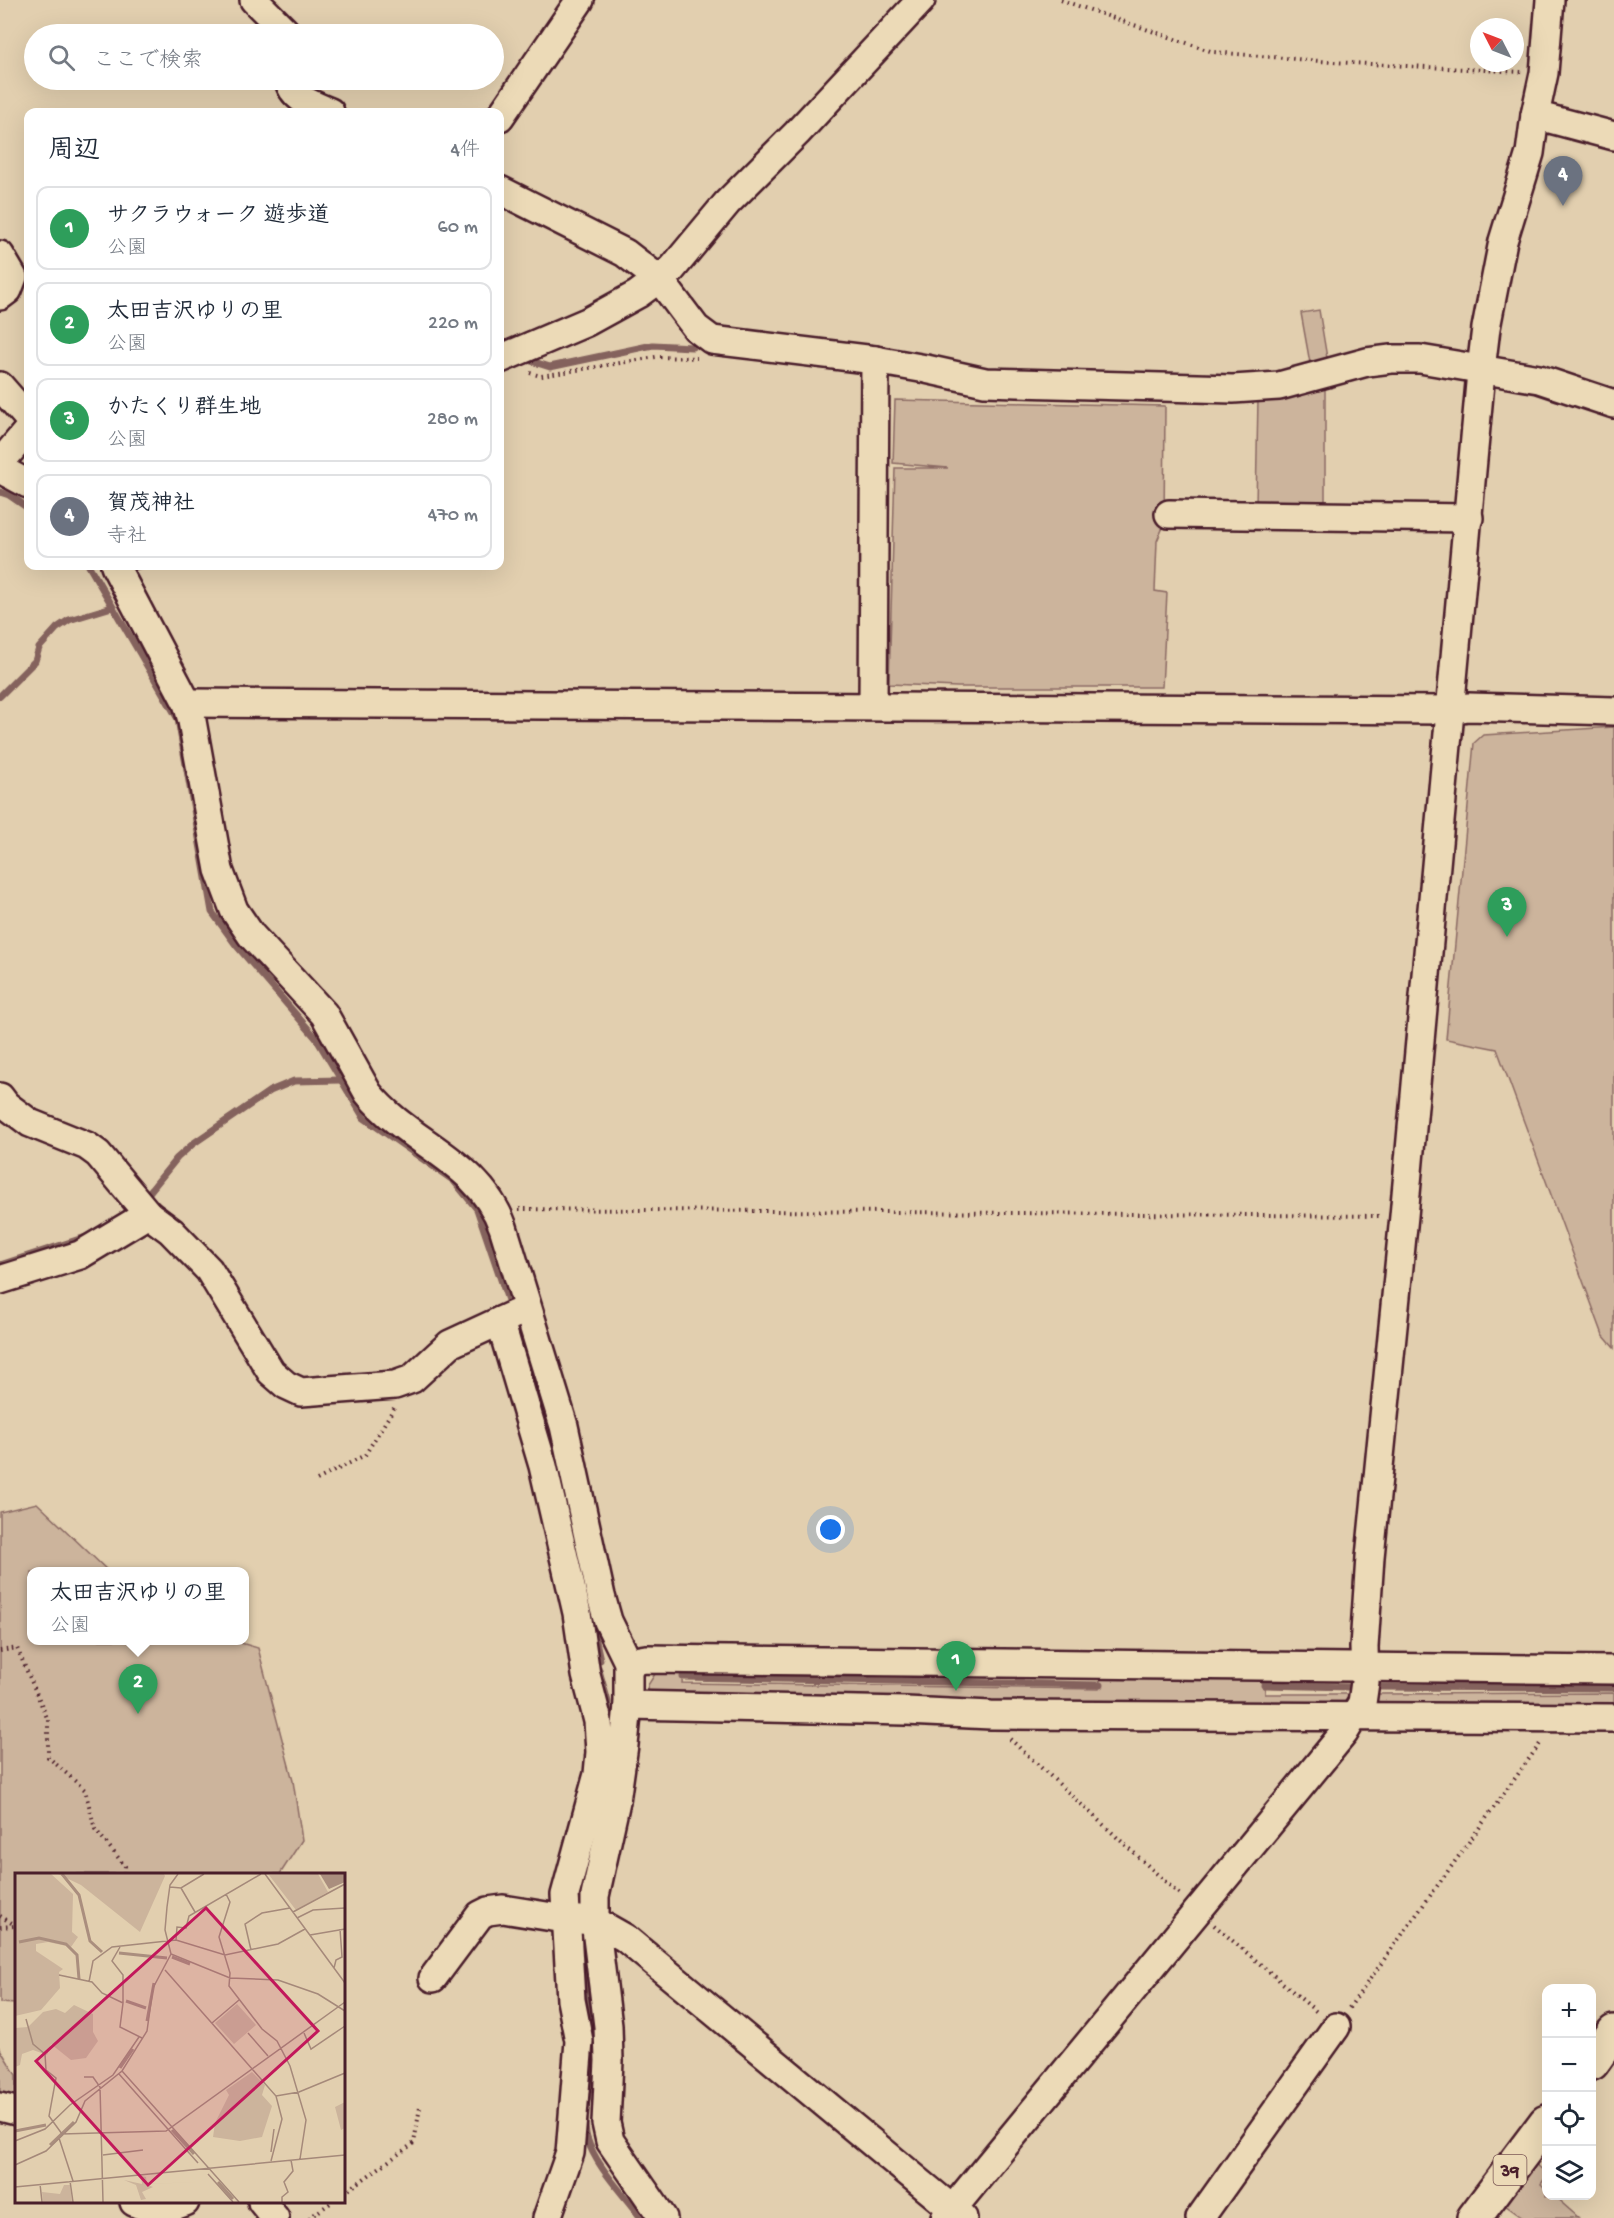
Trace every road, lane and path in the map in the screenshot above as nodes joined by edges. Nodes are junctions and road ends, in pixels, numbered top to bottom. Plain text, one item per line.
1 (254, 0) edge
2 (580, 0) edge
3 (921, 0) edge
4 (1061, 0) edge
5 (1550, 0) edge
6 (278, 24) edge
7 (1545, 73) junction
8 (293, 90) edge
9 (321, 108) edge
10 (504, 111) edge
11 (1535, 115) junction
12 (1614, 136) edge
13 (504, 192) edge
14 (0, 255) edge
15 (660, 280) junction
16 (0, 296) edge
17 (712, 340) junction
18 (504, 357) edge
19 (875, 360) junction
20 (1482, 369) junction
21 (0, 386) edge
22 (1614, 404) edge
23 (24, 413) edge
24 (24, 435) edge
25 (0, 469) edge
26 (24, 482) edge
27 (1170, 514) dead end
28 (1469, 518) junction
29 (117, 570) edge
30 (187, 703) junction
31 (873, 706) junction
32 (1450, 710) junction
33 (1614, 711) edge
34 (0, 1097) edge
35 (497, 1212) junction
36 (148, 1214) junction
37 (1404, 1216) junction
38 (0, 1280) edge
39 (528, 1309) junction
40 (500, 1321) junction
41 (412, 1379) junction
42 (317, 1480) dead end
43 (0, 1651) edge
44 (628, 1662) junction
45 (1365, 1668) junction
46 (1614, 1670) edge
47 (628, 1705) junction
48 (992, 1715) junction
49 (1356, 1716) junction
50 (1614, 1718) edge
51 (1558, 1719) junction
52 (124, 1873) edge
53 (1197, 1911) junction
54 (0, 1916) edge
55 (581, 1920) junction
56 (15, 1924) edge
57 (15, 1925) edge
58 (0, 1927) edge
59 (433, 1978) dead end
60 (1335, 2027) junction
61 (1614, 2032) edge
62 (1596, 2057) edge
63 (0, 2107) edge
64 (420, 2107) dead end
65 (15, 2111) edge
66 (1542, 2127) edge
67 (590, 2147) junction
68 (345, 2192) edge
69 (137, 2203) edge
70 (183, 2203) edge
71 (263, 2203) edge
72 (331, 2203) edge
73 (953, 2215) edge
74 (275, 2218) edge
75 (309, 2218) edge
76 (546, 2218) edge
77 (663, 2218) edge
78 (1200, 2218) edge
79 (1474, 2218) edge

1 - 6 street
2 - 10 street
3 - 15 street
4 - 7 path
5 - 7 street
7 - 11 street
8 - 9 street
11 - 12 street
11 - 20 street
13 - 15 street
14 - 16 street
15 - 17 street
15 - 18 street
17 - 18 path
17 - 19 street
19 - 20 street
19 - 31 street
20 - 22 street
20 - 28 street
21 - 23 street
24 - 25 street
25 - 26 street
27 - 28 street
28 - 32 street
29 - 30 street
30 - 31 street
30 - 35 street
31 - 32 street
32 - 33 street
32 - 37 street
34 - 36 street
35 - 37 path
35 - 39 street
36 - 38 street
36 - 41 street
37 - 45 street
39 - 40 street
39 - 44 street
40 - 41 street
40 - 55 street
41 - 42 path
43 - 52 path
44 - 45 street
44 - 47 street
45 - 46 street
45 - 49 street
47 - 48 street
47 - 55 street
48 - 49 street
48 - 53 path
49 - 51 street
49 - 53 street
50 - 51 street
51 - 60 path
53 - 60 path
53 - 73 street
54 - 56 path
55 - 59 street
55 - 67 street
55 - 67 street
55 - 73 street
57 - 58 path
60 - 78 street
61 - 62 main road
63 - 65 street
64 - 68 path
66 - 79 main road, 39
67 - 76 street
67 - 77 street
69 - 70 street
71 - 74 street
72 - 75 path

